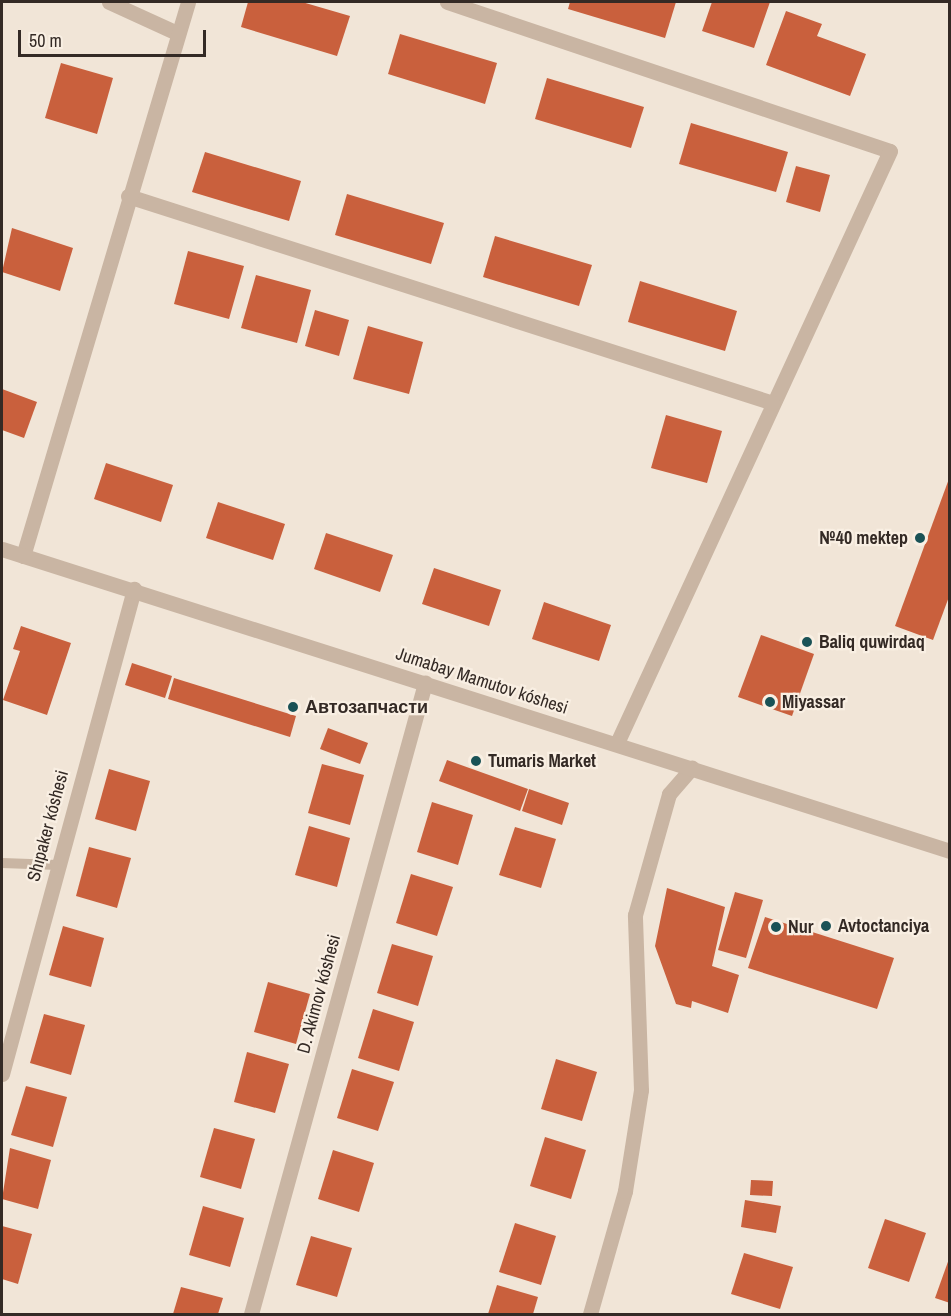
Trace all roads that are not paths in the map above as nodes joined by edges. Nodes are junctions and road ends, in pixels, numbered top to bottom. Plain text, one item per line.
1 (109, 2) edge
2 (188, 2) edge
3 (447, 2) edge
4 (177, 33) junction
5 (128, 196) junction
6 (773, 403) junction
7 (2, 549) edge
8 (23, 556) junction
9 (134, 590) junction
10 (425, 683) junction
11 (617, 744) junction
12 (692, 768) junction
13 (950, 851) edge
14 (2, 863) edge
15 (58, 865) junction
16 (2, 1074) edge
17 (250, 1314) edge
18 (590, 1314) edge

1 - 4 street
2 - 4 street
3 - 6 street
4 - 5 street
5 - 6 street
5 - 8 street
6 - 11 street
7 - 8 street, Jumabay Mamutov kóshesi
8 - 9 street, Jumabay Mamutov kóshesi
9 - 10 street, Jumabay Mamutov kóshesi
9 - 15 street, Shıpaker kóshesi
10 - 11 street, Jumabay Mamutov kóshesi
10 - 17 street, D. Akimov kóshesi
11 - 12 street, Jumabay Mamutov kóshesi
12 - 13 street, Jumabay Mamutov kóshesi
12 - 18 street
14 - 15 lane
15 - 16 street, Shıpaker kóshesi

